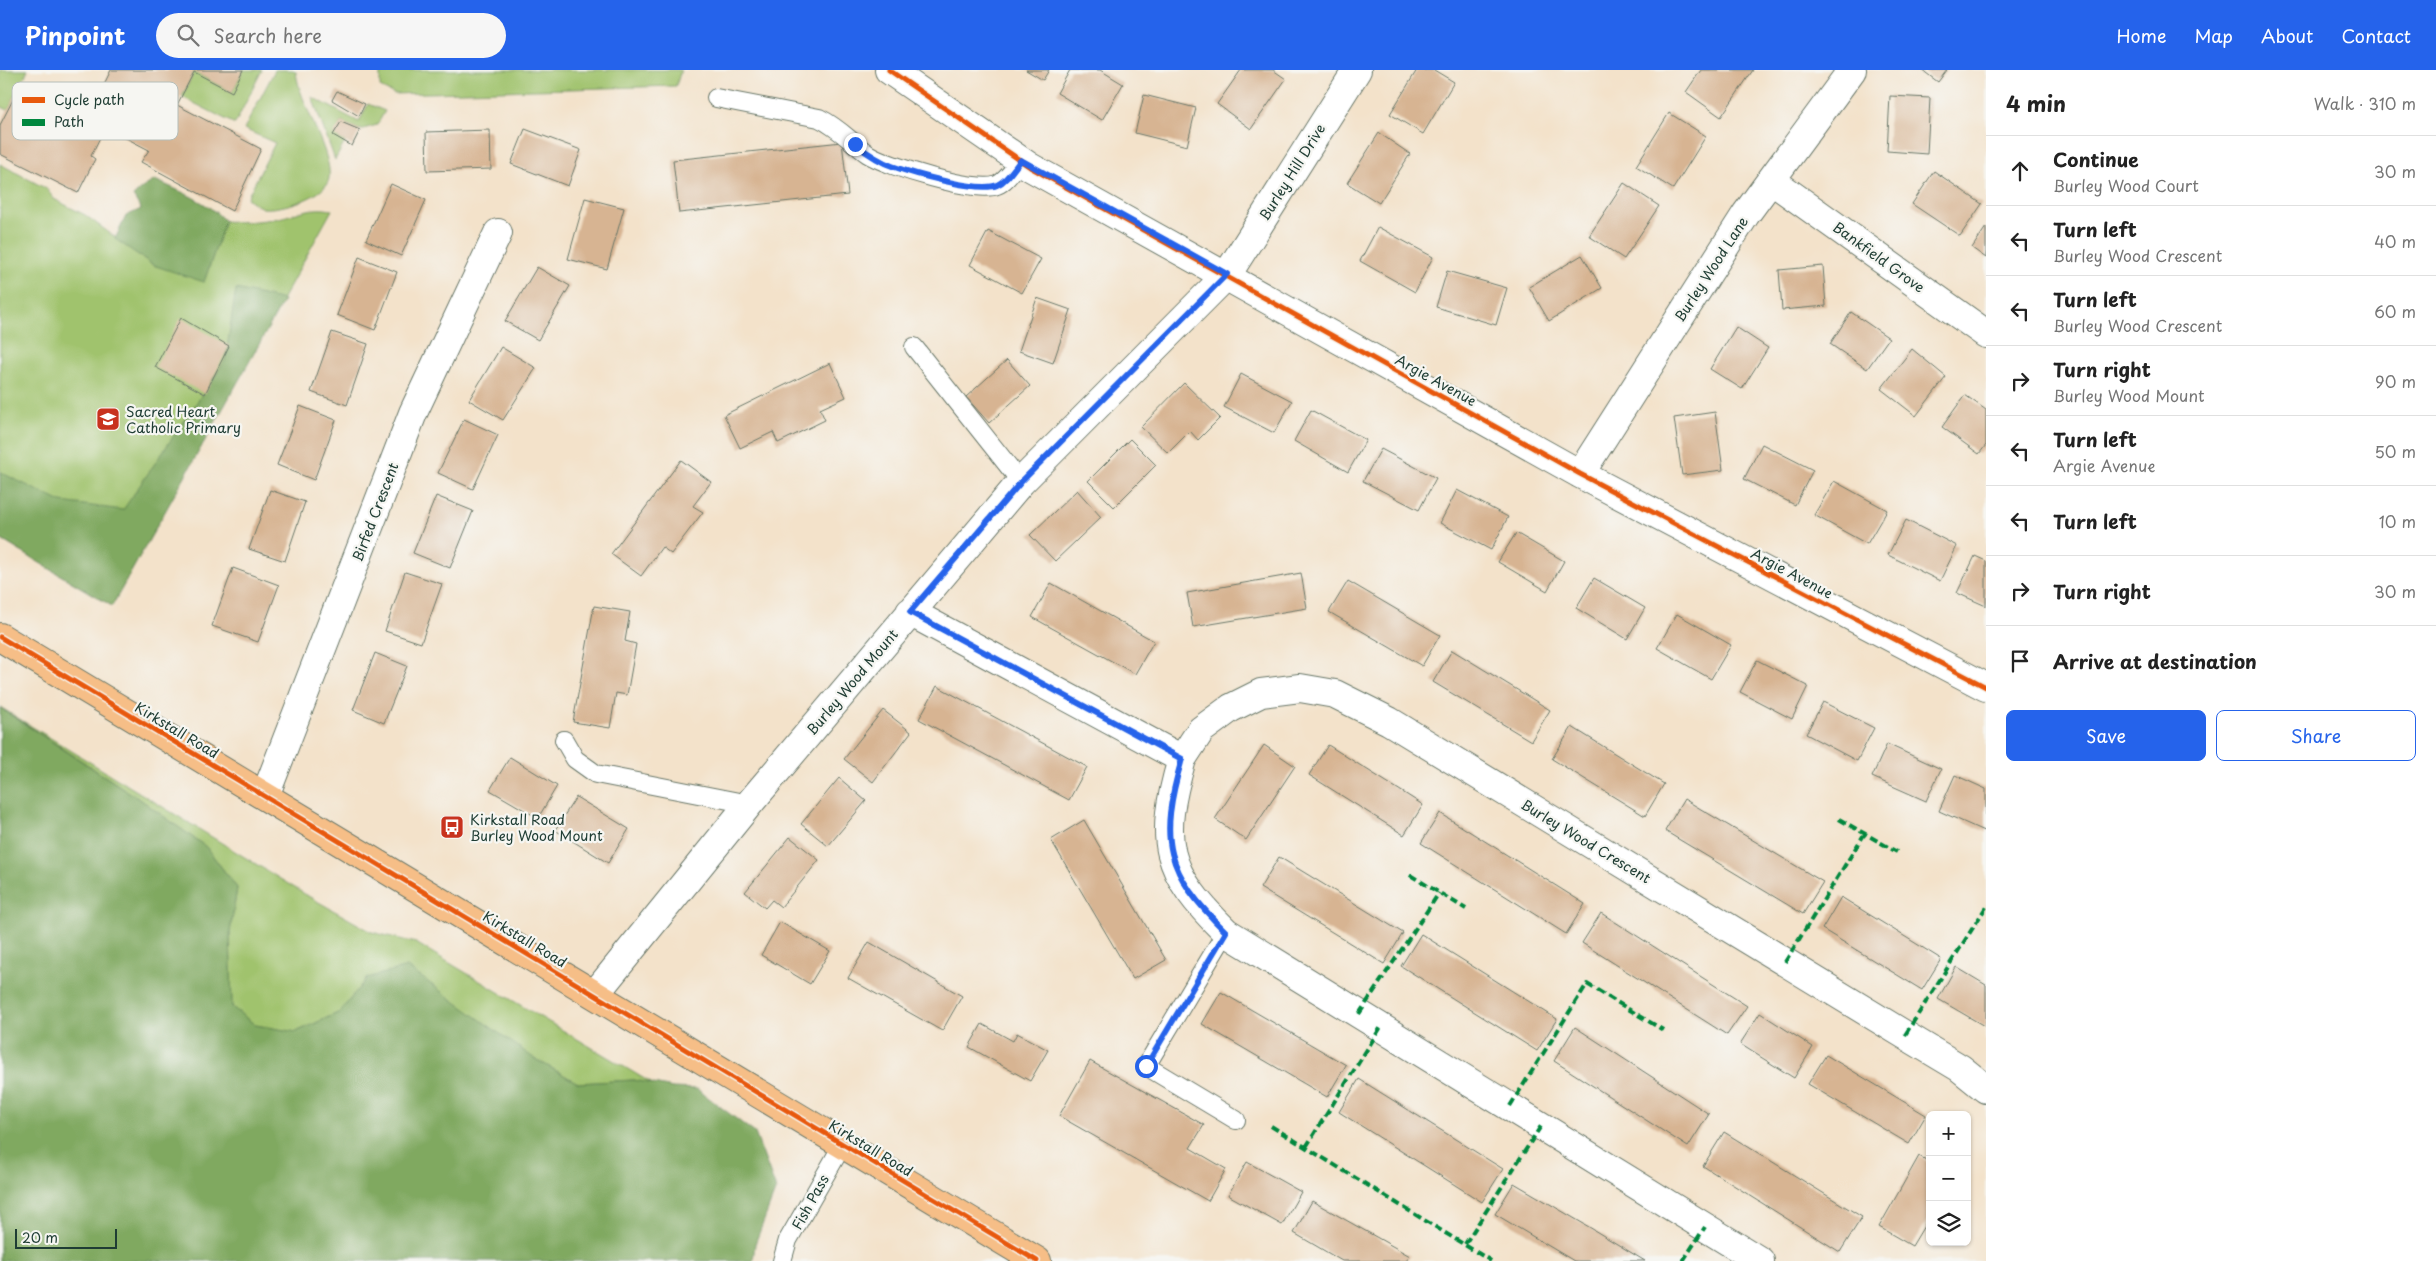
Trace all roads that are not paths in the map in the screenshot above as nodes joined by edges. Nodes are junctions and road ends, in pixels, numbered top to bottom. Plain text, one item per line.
1 (889, 70) edge
2 (1357, 70) edge
3 (1852, 70) edge
4 (716, 98) dead end
5 (1021, 160) junction
6 (1771, 180) junction
7 (498, 232) dead end
8 (1227, 274) junction
9 (1986, 334) edge
10 (914, 347) dead end
11 (1580, 474) junction
12 (1021, 482) junction
13 (910, 612) junction
14 (0, 637) edge
15 (1986, 687) edge
16 (564, 740) dead end
17 (1182, 759) junction
18 (265, 796) junction
19 (750, 804) junction
20 (1226, 932) junction
21 (594, 994) junction
22 (1986, 1089) edge
23 (1236, 1120) dead end
24 (843, 1144) junction
25 (782, 1261) edge
26 (1037, 1261) edge
27 (1760, 1261) edge

1 - 5 street, Argie Avenue
2 - 8 street, Burley Hill Drive
3 - 6 street, Burley Wood Lane
4 - 5 lane
5 - 8 street, Argie Avenue
6 - 9 street, Bankfield Grove
6 - 11 street, Burley Wood Lane
7 - 18 street, Birfed Crescent
8 - 11 street, Argie Avenue
8 - 12 street, Burley Wood Mount
10 - 12 lane
11 - 15 street, Argie Avenue
12 - 13 street, Burley Wood Mount
13 - 17 street
13 - 19 street, Burley Wood Mount
14 - 18 main road, Kirkstall Road
16 - 19 lane
17 - 20 street, Burley Wood Crescent
17 - 22 street, Burley Wood Crescent
18 - 21 main road, Kirkstall Road
19 - 21 street, Burley Wood Mount
20 - 23 lane
20 - 27 street, Burley Wood Crescent
21 - 24 main road, Kirkstall Road
24 - 25 lane, Fish Pass
24 - 26 main road, Kirkstall Road

